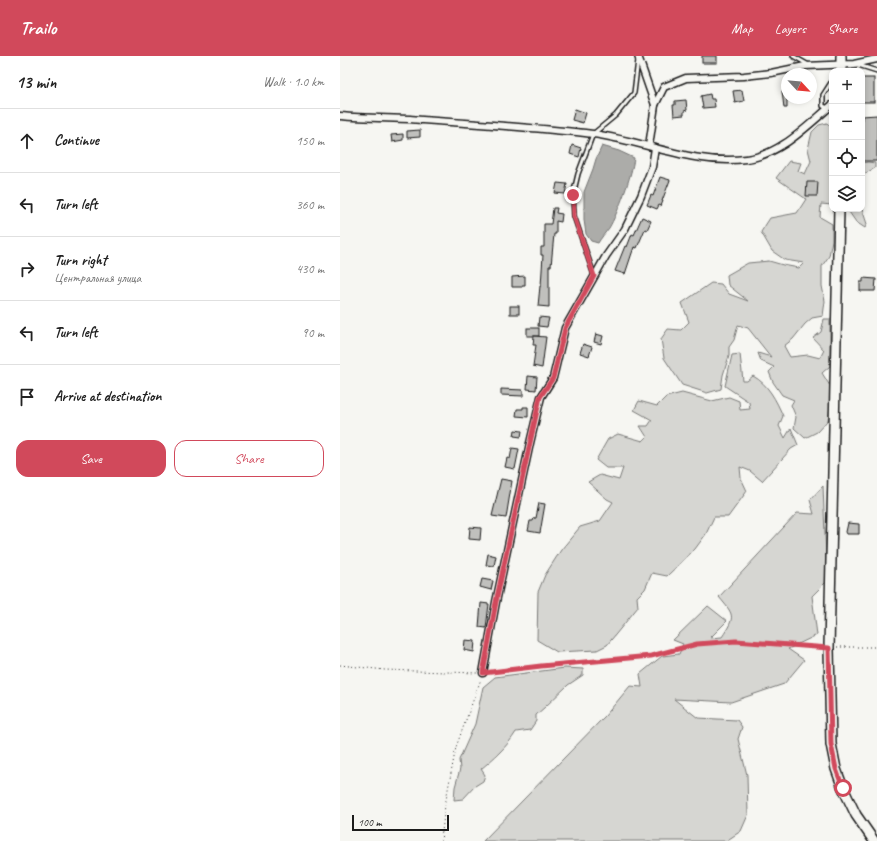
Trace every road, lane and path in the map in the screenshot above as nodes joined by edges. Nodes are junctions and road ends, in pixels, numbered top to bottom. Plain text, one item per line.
1 (638, 56) edge
2 (793, 56) edge
3 (877, 60) edge
4 (840, 64) edge
5 (854, 64) junction
6 (812, 66) junction
7 (877, 71) edge
8 (829, 86) edge
9 (655, 105) junction
10 (829, 107) edge
11 (829, 108) edge
12 (341, 116) edge
13 (340, 124) edge
14 (593, 134) junction
15 (652, 147) junction
16 (839, 212) edge
17 (594, 276) junction
18 (877, 647) edge
19 (829, 648) junction
20 (340, 665) edge
21 (483, 673) junction
22 (441, 841) edge
23 (874, 841) edge

1 - 9 street
1 - 14 lane
2 - 6 lane
3 - 5 street
4 - 5 street
4 - 6 street
5 - 7 lane
6 - 9 street
8 - 10 lane
9 - 15 street
11 - 15 street
12 - 13 street
12 - 14 street
14 - 15 street
14 - 17 lane
15 - 17 street
16 - 19 main road
17 - 21 street
18 - 19 path
19 - 21 path
19 - 23 main road
20 - 21 path
21 - 22 path

